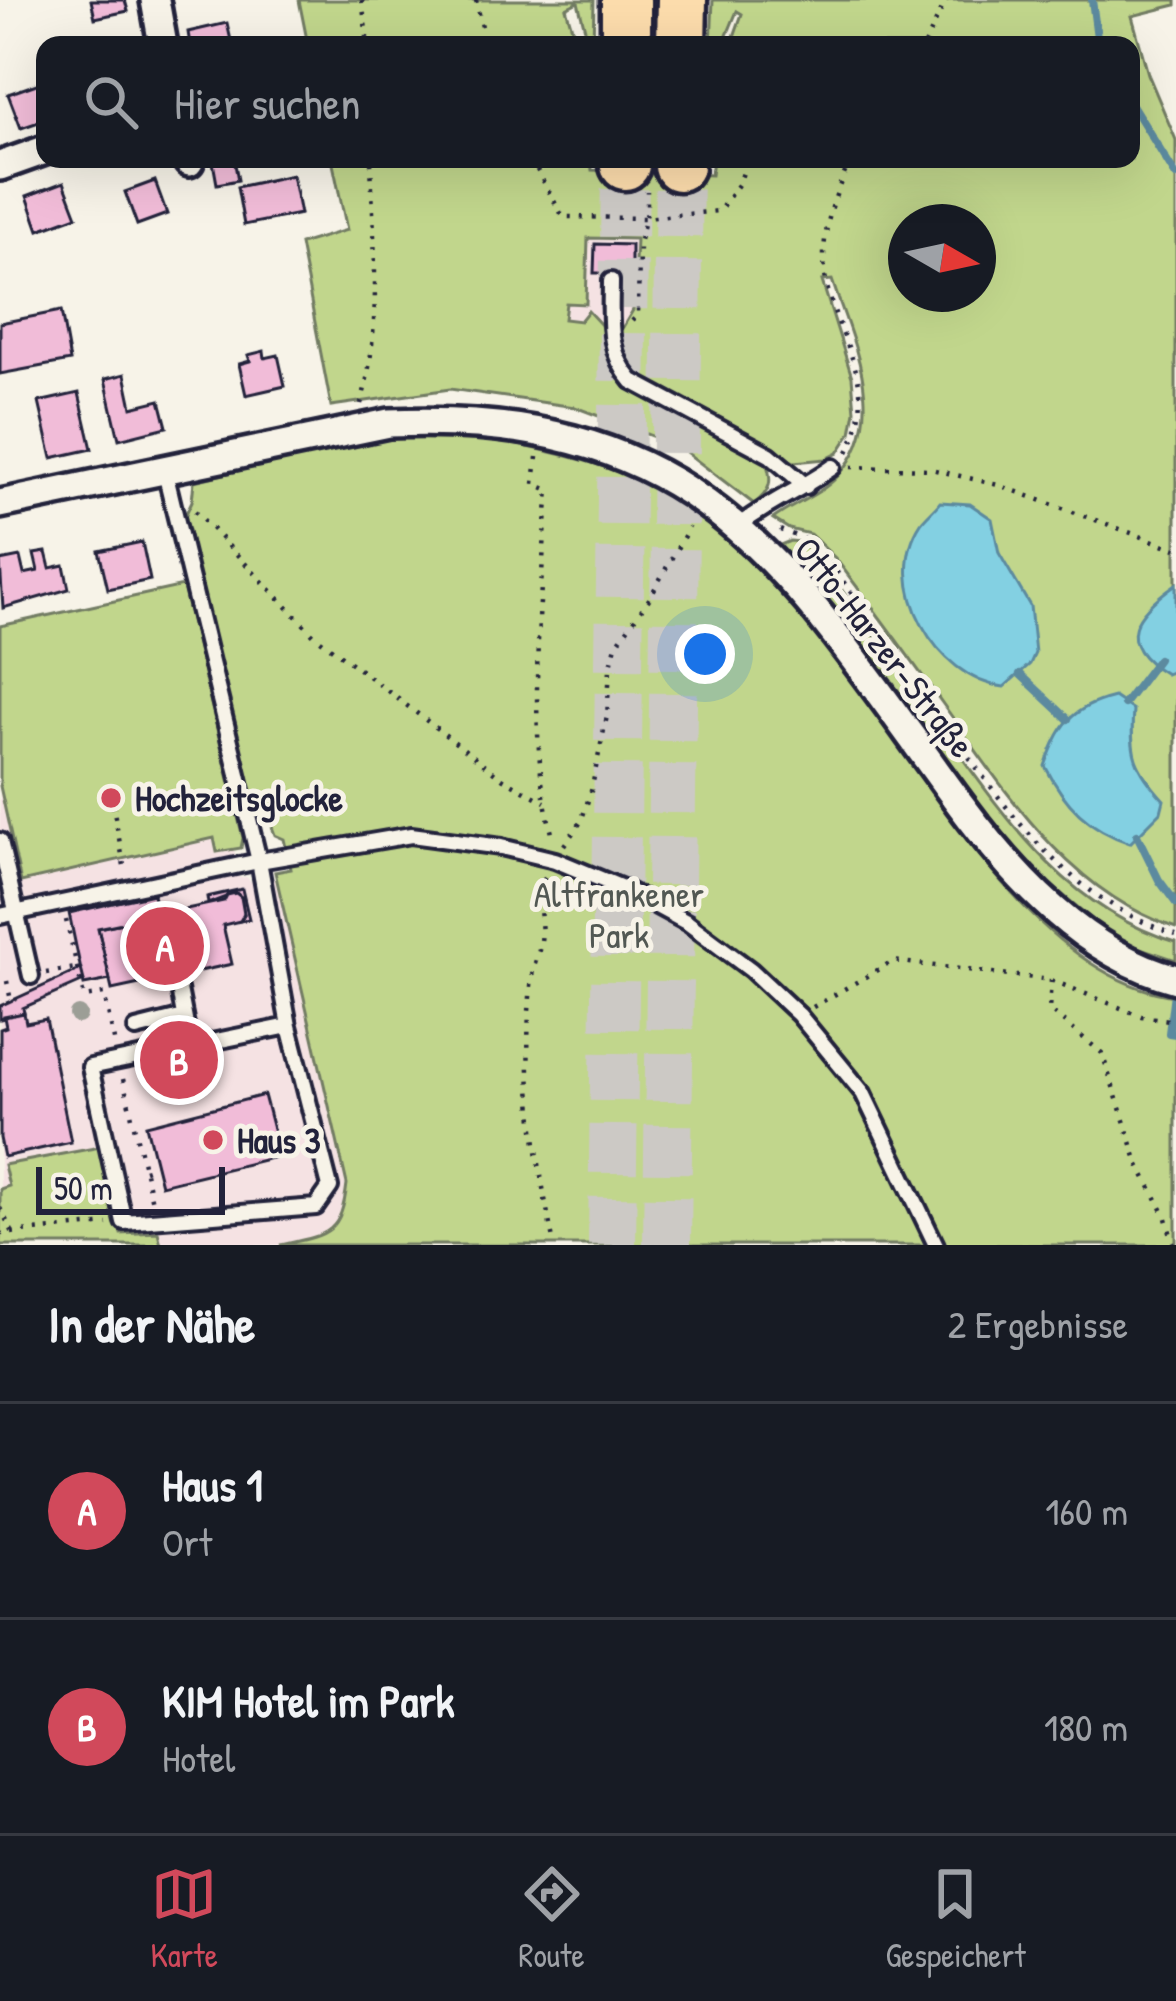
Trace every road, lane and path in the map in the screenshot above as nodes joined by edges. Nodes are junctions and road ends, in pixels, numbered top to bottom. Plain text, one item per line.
1 (155, 0) edge
2 (362, 0) edge
3 (476, 0) edge
4 (626, 0) edge
5 (682, 0) edge
6 (946, 0) edge
7 (161, 36) edge
8 (367, 36) edge
9 (485, 36) edge
10 (626, 36) edge
11 (681, 36) edge
12 (929, 36) edge
13 (36, 153) edge
14 (0, 166) edge
15 (371, 168) edge
16 (536, 168) edge
17 (651, 168) edge
18 (744, 168) edge
19 (847, 168) edge
20 (646, 218) junction
21 (611, 281) dead end
22 (638, 315) dead end
23 (353, 428) junction
24 (539, 431) junction
25 (833, 466) junction
26 (165, 472) junction
27 (806, 486) junction
28 (169, 501) junction
29 (0, 504) edge
30 (736, 516) junction
31 (1176, 549) edge
32 (544, 802) junction
33 (113, 806) dead end
34 (552, 834) dead end
35 (568, 840) dead end
36 (0, 841) edge
37 (555, 860) junction
38 (259, 861) junction
39 (129, 889) junction
40 (62, 903) junction
41 (17, 912) junction
42 (0, 916) edge
43 (1176, 934) edge
44 (31, 976) dead end
45 (1176, 979) edge
46 (1051, 980) junction
47 (0, 982) edge
48 (179, 989) dead end
49 (10, 1001) dead end
50 (800, 1016) junction
51 (184, 1017) junction
52 (1176, 1021) edge
53 (289, 1025) junction
54 (136, 1029) dead end
55 (190, 1046) junction
56 (118, 1061) junction
57 (156, 1166) dead end
58 (144, 1170) junction
59 (0, 1208) edge
60 (156, 1221) junction
61 (124, 1222) junction
62 (14, 1233) junction
63 (0, 1234) edge
64 (554, 1245) edge
65 (936, 1245) edge
66 (1174, 1245) edge

1 - 7 street
2 - 8 path
3 - 9 path
4 - 10 highway
5 - 11 highway
6 - 12 path
13 - 14 street
15 - 23 path
16 - 20 path
17 - 20 path
18 - 20 path
19 - 25 path
20 - 22 path
21 - 27 lane
23 - 24 street, Otto-Harzer-Straße
23 - 26 street, Otto-Harzer-Straße
24 - 30 street, Otto-Harzer-Straße
24 - 32 path
25 - 27 lane
25 - 31 path
26 - 28 lane
26 - 29 street, Otto-Harzer-Straße
27 - 30 lane
28 - 32 path
28 - 38 lane
30 - 35 path
30 - 43 path
30 - 45 street, Otto-Harzer-Straße
32 - 34 path
33 - 39 path
36 - 41 lane
37 - 38 lane
37 - 50 lane
37 - 64 path
38 - 39 lane
38 - 53 lane
39 - 40 lane
40 - 41 lane
40 - 56 path
41 - 42 lane
41 - 44 lane
46 - 50 path
46 - 52 path
46 - 66 path
47 - 49 path
48 - 51 lane
50 - 65 lane
51 - 54 lane
51 - 55 lane
53 - 55 lane
53 - 60 lane
55 - 56 lane
56 - 58 path
56 - 61 lane
57 - 58 path
58 - 60 path
59 - 62 path
60 - 61 lane
61 - 62 path
62 - 63 path

